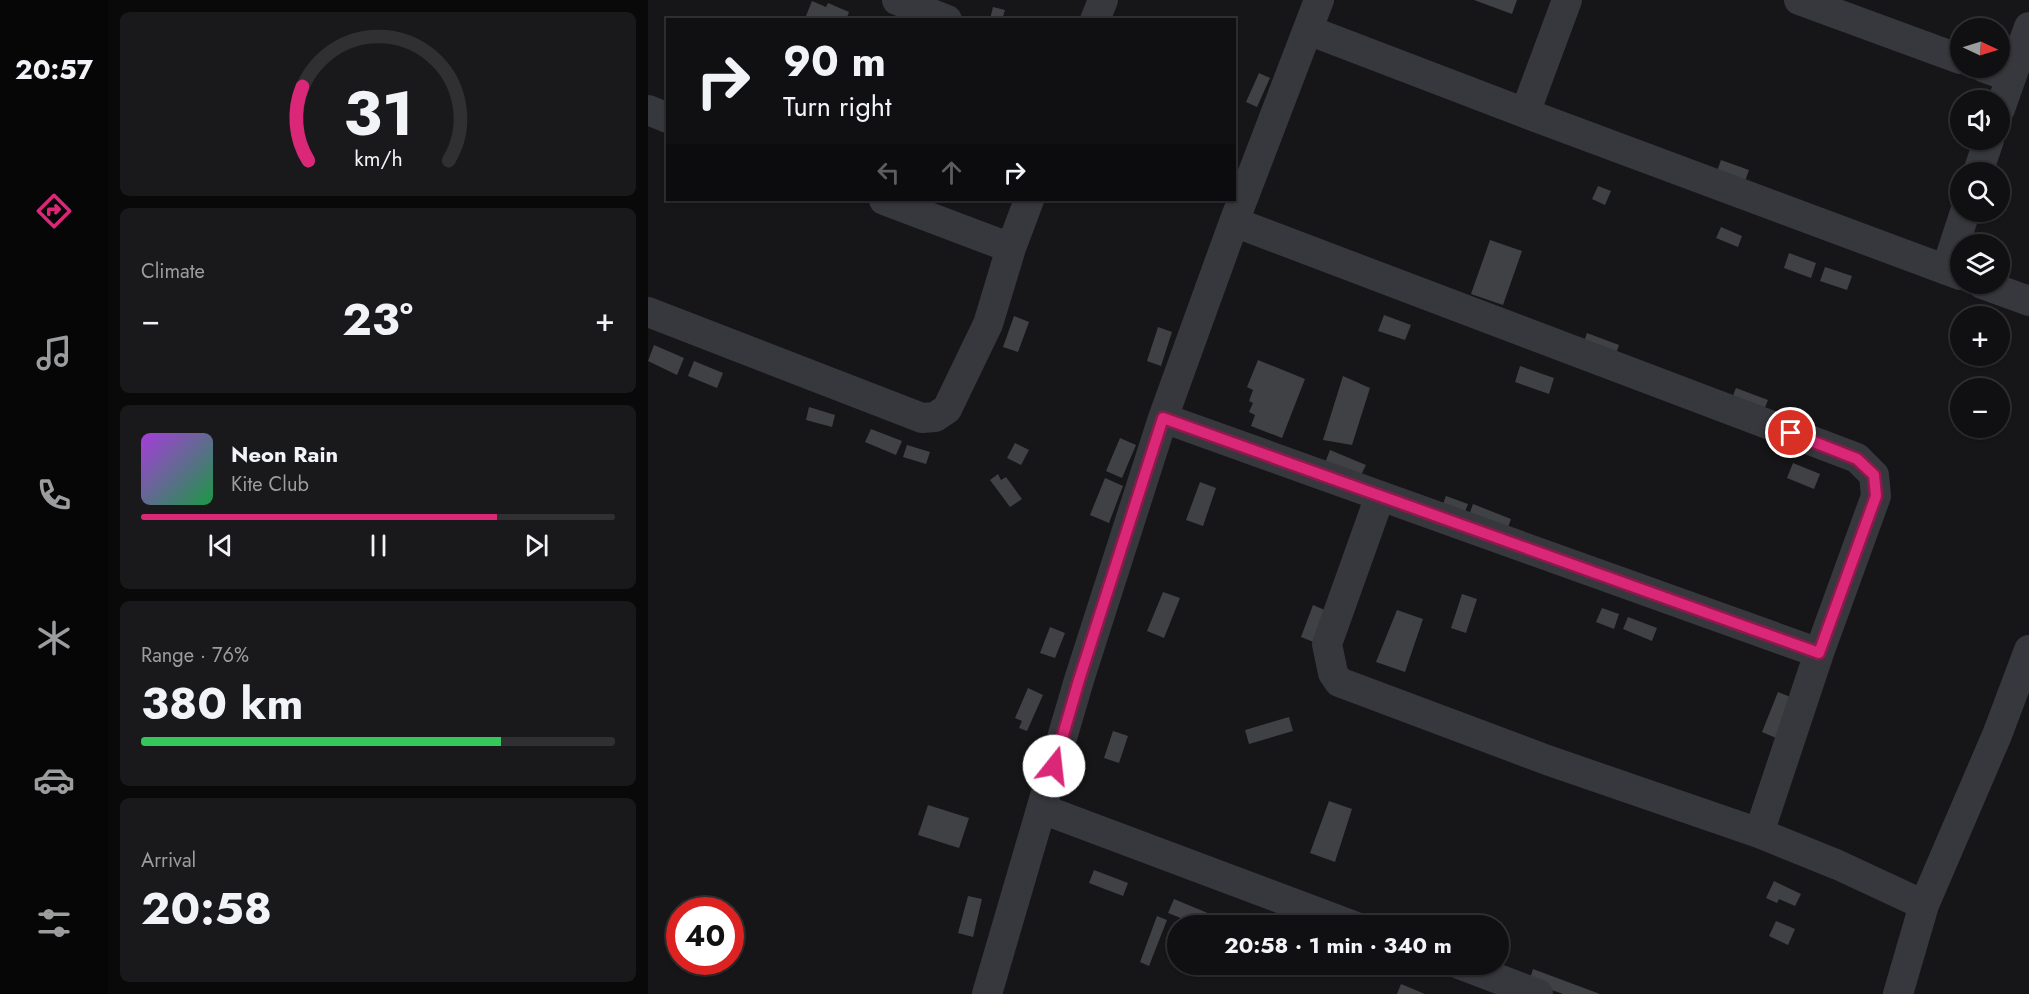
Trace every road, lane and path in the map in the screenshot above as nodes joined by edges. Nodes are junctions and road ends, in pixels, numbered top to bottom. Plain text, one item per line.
1 (897, 0) edge
2 (1102, 0) edge
3 (1319, 0) edge
4 (1567, 0) edge
5 (1800, 0) edge
6 (942, 18) edge
7 (1096, 18) edge
8 (2029, 27) edge
9 (1308, 30) junction
10 (2010, 54) edge
11 (1950, 55) edge
12 (648, 110) edge
13 (1525, 113) junction
14 (666, 117) edge
15 (887, 201) edge
16 (1029, 201) edge
17 (1234, 222) junction
18 (1011, 248) junction
19 (1950, 271) edge
20 (2010, 294) edge
21 (2029, 301) edge
22 (648, 312) edge
23 (1163, 418) junction
24 (1380, 496) junction
25 (2029, 650) edge
26 (1819, 653) junction
27 (1042, 809) junction
28 (1759, 833) junction
29 (1924, 905) junction
30 (1325, 915) edge
31 (1488, 975) edge
32 (987, 994) edge
33 (1538, 994) edge
34 (1898, 994) edge

1 - 6 street
2 - 7 street
3 - 9 street
4 - 13 street
5 - 11 street
8 - 10 street
9 - 13 street
9 - 17 street
12 - 14 street
13 - 19 street
15 - 18 street
16 - 18 street
17 - 23 street
17 - 26 street
18 - 22 street
20 - 21 street
23 - 24 street
23 - 27 street
24 - 26 street
24 - 28 street
25 - 29 street
26 - 28 street
27 - 30 street
27 - 32 street
28 - 29 street
29 - 34 street
31 - 33 street

